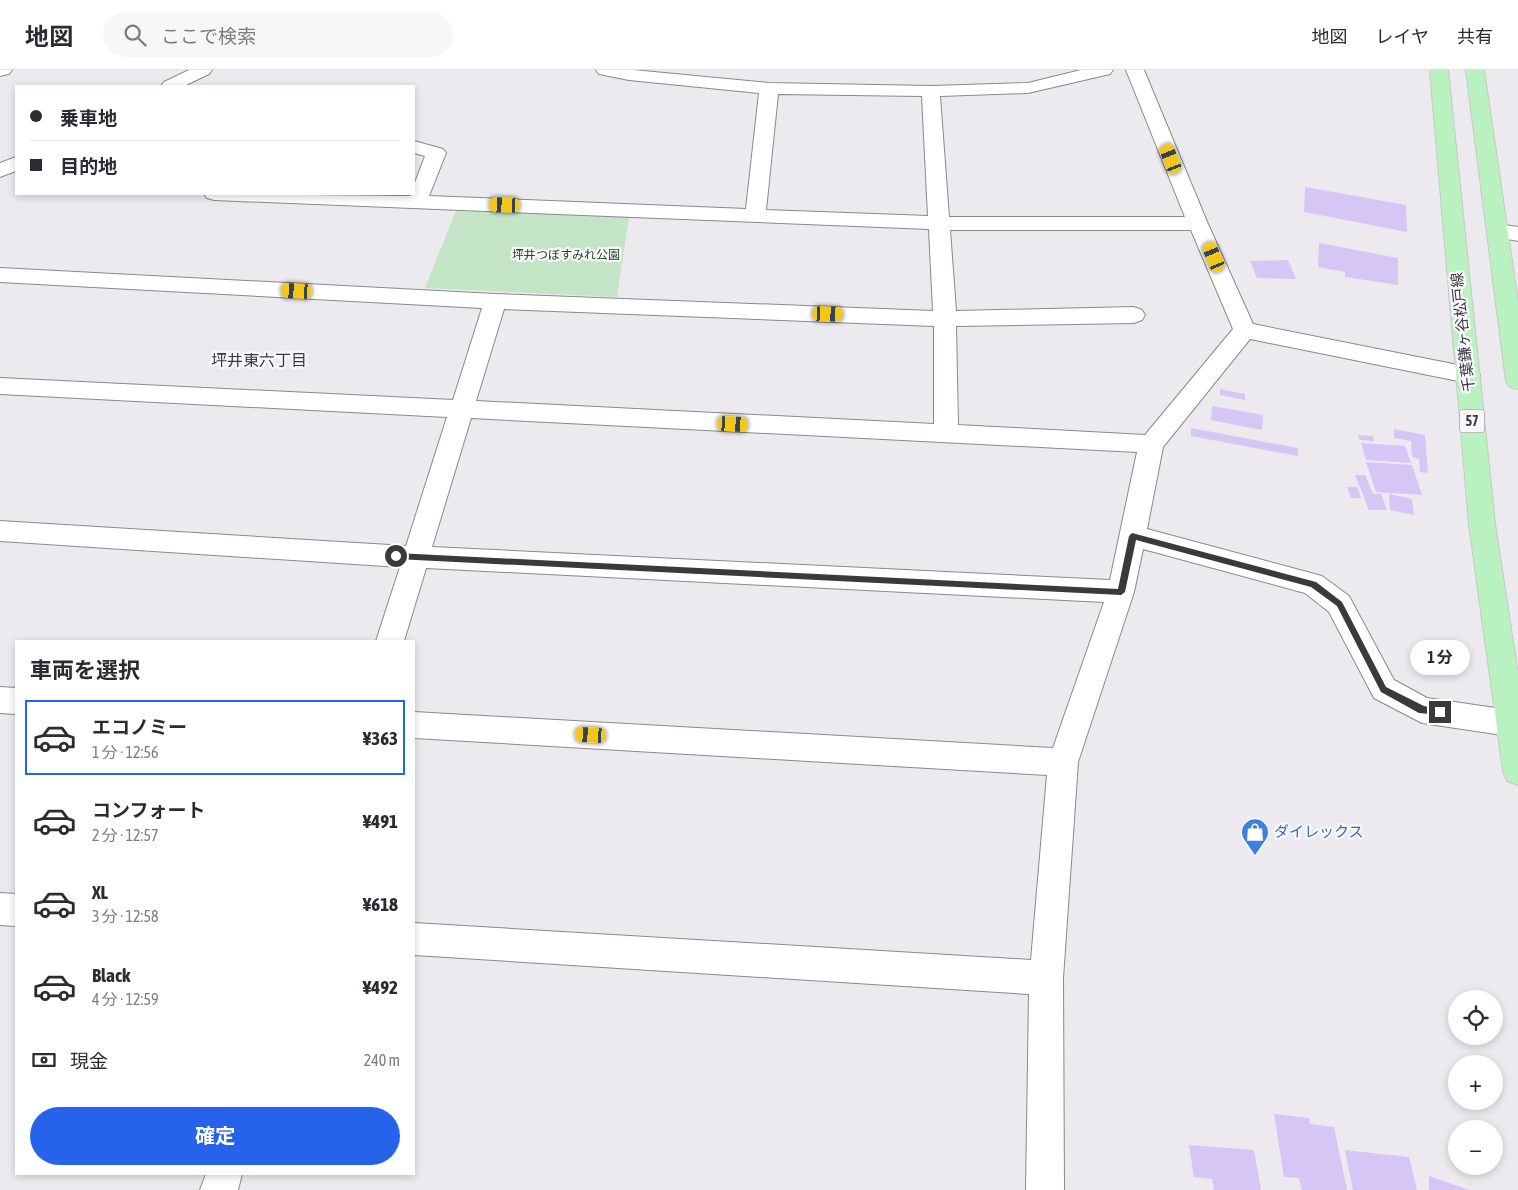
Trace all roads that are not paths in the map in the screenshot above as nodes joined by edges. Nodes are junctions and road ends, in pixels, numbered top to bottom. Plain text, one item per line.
1 (203, 70) edge
2 (604, 70) edge
3 (1104, 70) edge
4 (1135, 70) edge
5 (1439, 70) edge
6 (1475, 70) edge
7 (184, 84) edge
8 (768, 88) junction
9 (931, 91) junction
10 (415, 148) edge
11 (15, 164) edge
12 (0, 171) edge
13 (239, 195) edge
14 (417, 202) junction
15 (755, 216) junction
16 (941, 223) junction
17 (1198, 224) junction
18 (1508, 232) edge
19 (0, 274) edge
20 (496, 301) junction
21 (1134, 315) dead end
22 (945, 319) junction
23 (1245, 330) junction
24 (1468, 376) junction
25 (1518, 381) edge
26 (0, 386) edge
27 (462, 409) junction
28 (946, 435) junction
29 (1151, 444) junction
30 (0, 531) edge
31 (1132, 536) junction
32 (416, 557) junction
33 (1121, 592) junction
34 (390, 640) edge
35 (0, 700) edge
36 (15, 701) edge
37 (1509, 723) junction
38 (415, 725) edge
39 (1063, 762) junction
40 (1518, 771) edge
41 (0, 909) edge
42 (15, 910) edge
43 (415, 939) edge
44 (1046, 978) junction
45 (224, 1175) edge
46 (219, 1190) edge
47 (1045, 1190) edge

1 - 7 street
2 - 8 street
3 - 9 street
4 - 17 street
5 - 24 main road, 千葉鎌ヶ谷松戸線 / 57
6 - 18 main road
8 - 9 street
8 - 15 street
9 - 16 street
10 - 14 street
11 - 12 street
13 - 14 street
14 - 15 street
15 - 16 street
16 - 17 street
16 - 22 street
17 - 23 street
18 - 25 main road
19 - 20 street
20 - 22 street
20 - 27 street
21 - 22 street
22 - 28 street
23 - 24 street
23 - 29 street
24 - 37 main road, 千葉鎌ヶ谷松戸線 / 57
26 - 27 street
27 - 28 street
27 - 32 street
28 - 29 street
29 - 31 street
30 - 32 street
31 - 33 street
31 - 37 street
32 - 33 street
32 - 34 street
33 - 39 street
35 - 36 street
37 - 40 main road, 千葉鎌ヶ谷松戸線 / 57
38 - 39 street
39 - 44 street
41 - 42 street
43 - 44 street
44 - 47 street
45 - 46 street

